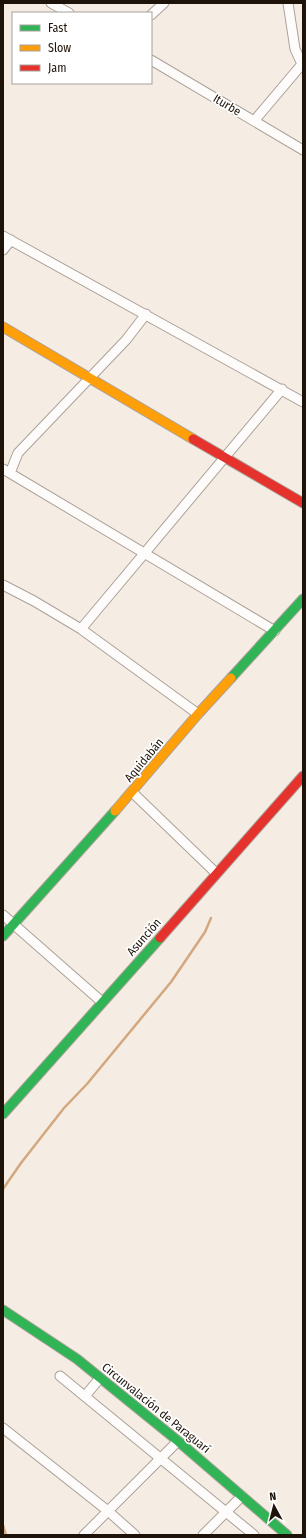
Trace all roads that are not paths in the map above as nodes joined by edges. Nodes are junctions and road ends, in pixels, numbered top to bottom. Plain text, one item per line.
1 (51, 3) edge
2 (164, 3) edge
3 (288, 3) edge
4 (67, 12) edge
5 (152, 14) edge
6 (152, 61) edge
7 (302, 64) edge
8 (254, 121) junction
9 (303, 150) edge
10 (7, 238) edge
11 (3, 250) edge
12 (146, 314) junction
13 (3, 327) edge
14 (90, 378) junction
15 (282, 389) junction
16 (303, 402) edge
17 (225, 458) junction
18 (7, 471) edge
19 (303, 503) edge
20 (145, 553) junction
21 (3, 585) edge
22 (303, 599) edge
23 (81, 629) junction
24 (274, 631) junction
25 (198, 714) junction
26 (303, 776) edge
27 (132, 792) junction
28 (216, 873) junction
29 (3, 915) edge
30 (14, 925) junction
31 (3, 936) edge
32 (102, 1002) junction
33 (3, 1114) edge
34 (3, 1310) edge
35 (60, 1376) dead end
36 (100, 1378) junction
37 (85, 1396) junction
38 (3, 1428) edge
39 (178, 1441) junction
40 (161, 1458) junction
41 (242, 1496) junction
42 (108, 1511) junction
43 (226, 1511) junction
44 (84, 1535) edge
45 (135, 1535) edge
46 (203, 1535) edge
47 (254, 1535) edge
48 (287, 1535) edge

1 - 4 street
2 - 5 street
3 - 7 street
6 - 8 street, Iturbe
7 - 8 street
8 - 9 street, Iturbe
10 - 11 street
10 - 12 street
12 - 14 street
12 - 15 street
13 - 14 main road
14 - 17 main road
14 - 18 street
15 - 16 street
15 - 17 street
17 - 19 main road
17 - 20 street
18 - 20 street
20 - 23 street
20 - 24 street
21 - 23 street
22 - 24 main road, Aquidabán
23 - 25 street
24 - 25 main road, Aquidabán
25 - 27 main road, Aquidabán
26 - 28 main road, Asunción
27 - 28 street
27 - 30 main road, Aquidabán
28 - 32 main road, Asunción
29 - 30 street
30 - 31 main road, Aquidabán
30 - 32 street
32 - 33 main road, Asunción
34 - 36 main road, Circunvalación de Paraguarí
35 - 37 street
36 - 37 street
36 - 39 main road, Circunvalación de Paraguarí
37 - 40 street
38 - 42 street
39 - 40 street
39 - 41 main road, Circunvalación de Paraguarí
40 - 42 street
40 - 43 street
41 - 43 street
41 - 48 main road, Circunvalación de Paraguarí
42 - 44 street
42 - 45 street
43 - 46 street
43 - 47 street

